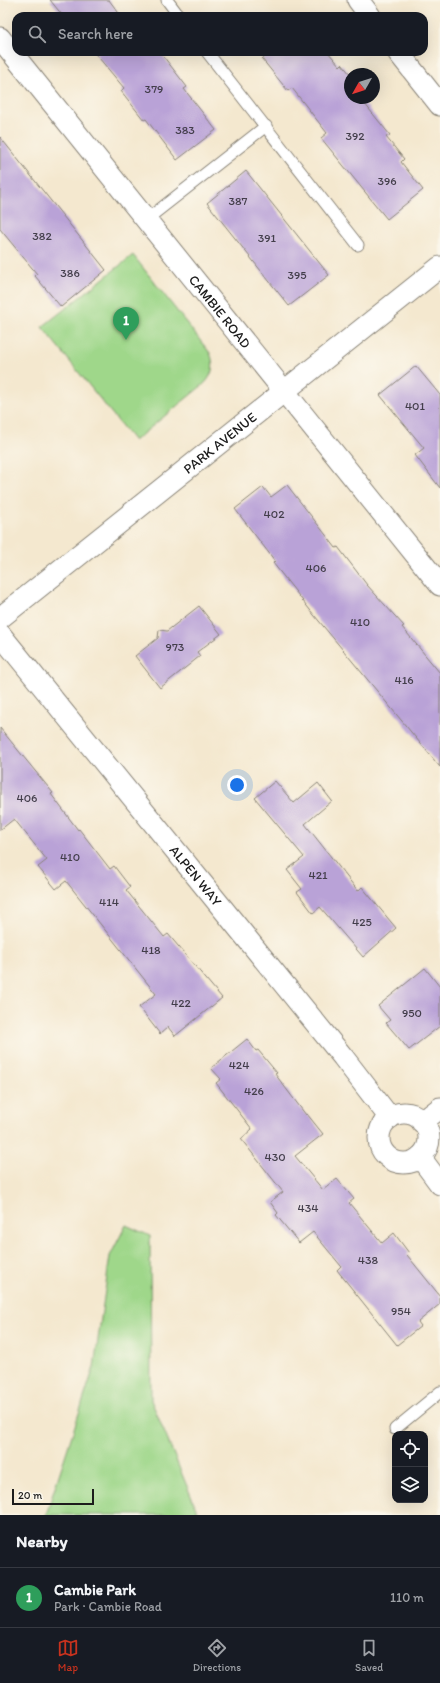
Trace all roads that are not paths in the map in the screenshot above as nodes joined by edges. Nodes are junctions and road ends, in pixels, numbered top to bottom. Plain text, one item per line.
1 (167, 0) edge
2 (358, 0) edge
3 (176, 12) edge
4 (367, 12) edge
5 (0, 38) edge
6 (12, 53) edge
7 (14, 56) edge
8 (210, 56) edge
9 (401, 56) edge
10 (440, 105) edge
11 (266, 126) junction
12 (146, 220) junction
13 (358, 245) dead end
14 (440, 267) edge
15 (284, 391) junction
16 (440, 585) edge
17 (0, 618) edge
18 (0, 634) edge
19 (440, 1108) edge
20 (390, 1118) junction
21 (422, 1122) junction
22 (420, 1157) junction
23 (440, 1184) edge
24 (440, 1392) edge
25 (395, 1429) dead end

1 - 3 lane
2 - 4 street
5 - 6 street, CAMBIE ROAD
7 - 12 street, CAMBIE ROAD
8 - 11 lane
9 - 10 street
11 - 12 lane
11 - 13 lane
12 - 15 street, CAMBIE ROAD
14 - 15 street, PARK AVENUE
15 - 16 street, CAMBIE ROAD
15 - 17 street, PARK AVENUE
18 - 20 street, ALPEN WAY
19 - 21 street
20 - 21 street
20 - 22 street
21 - 22 street
22 - 23 street
24 - 25 lane

